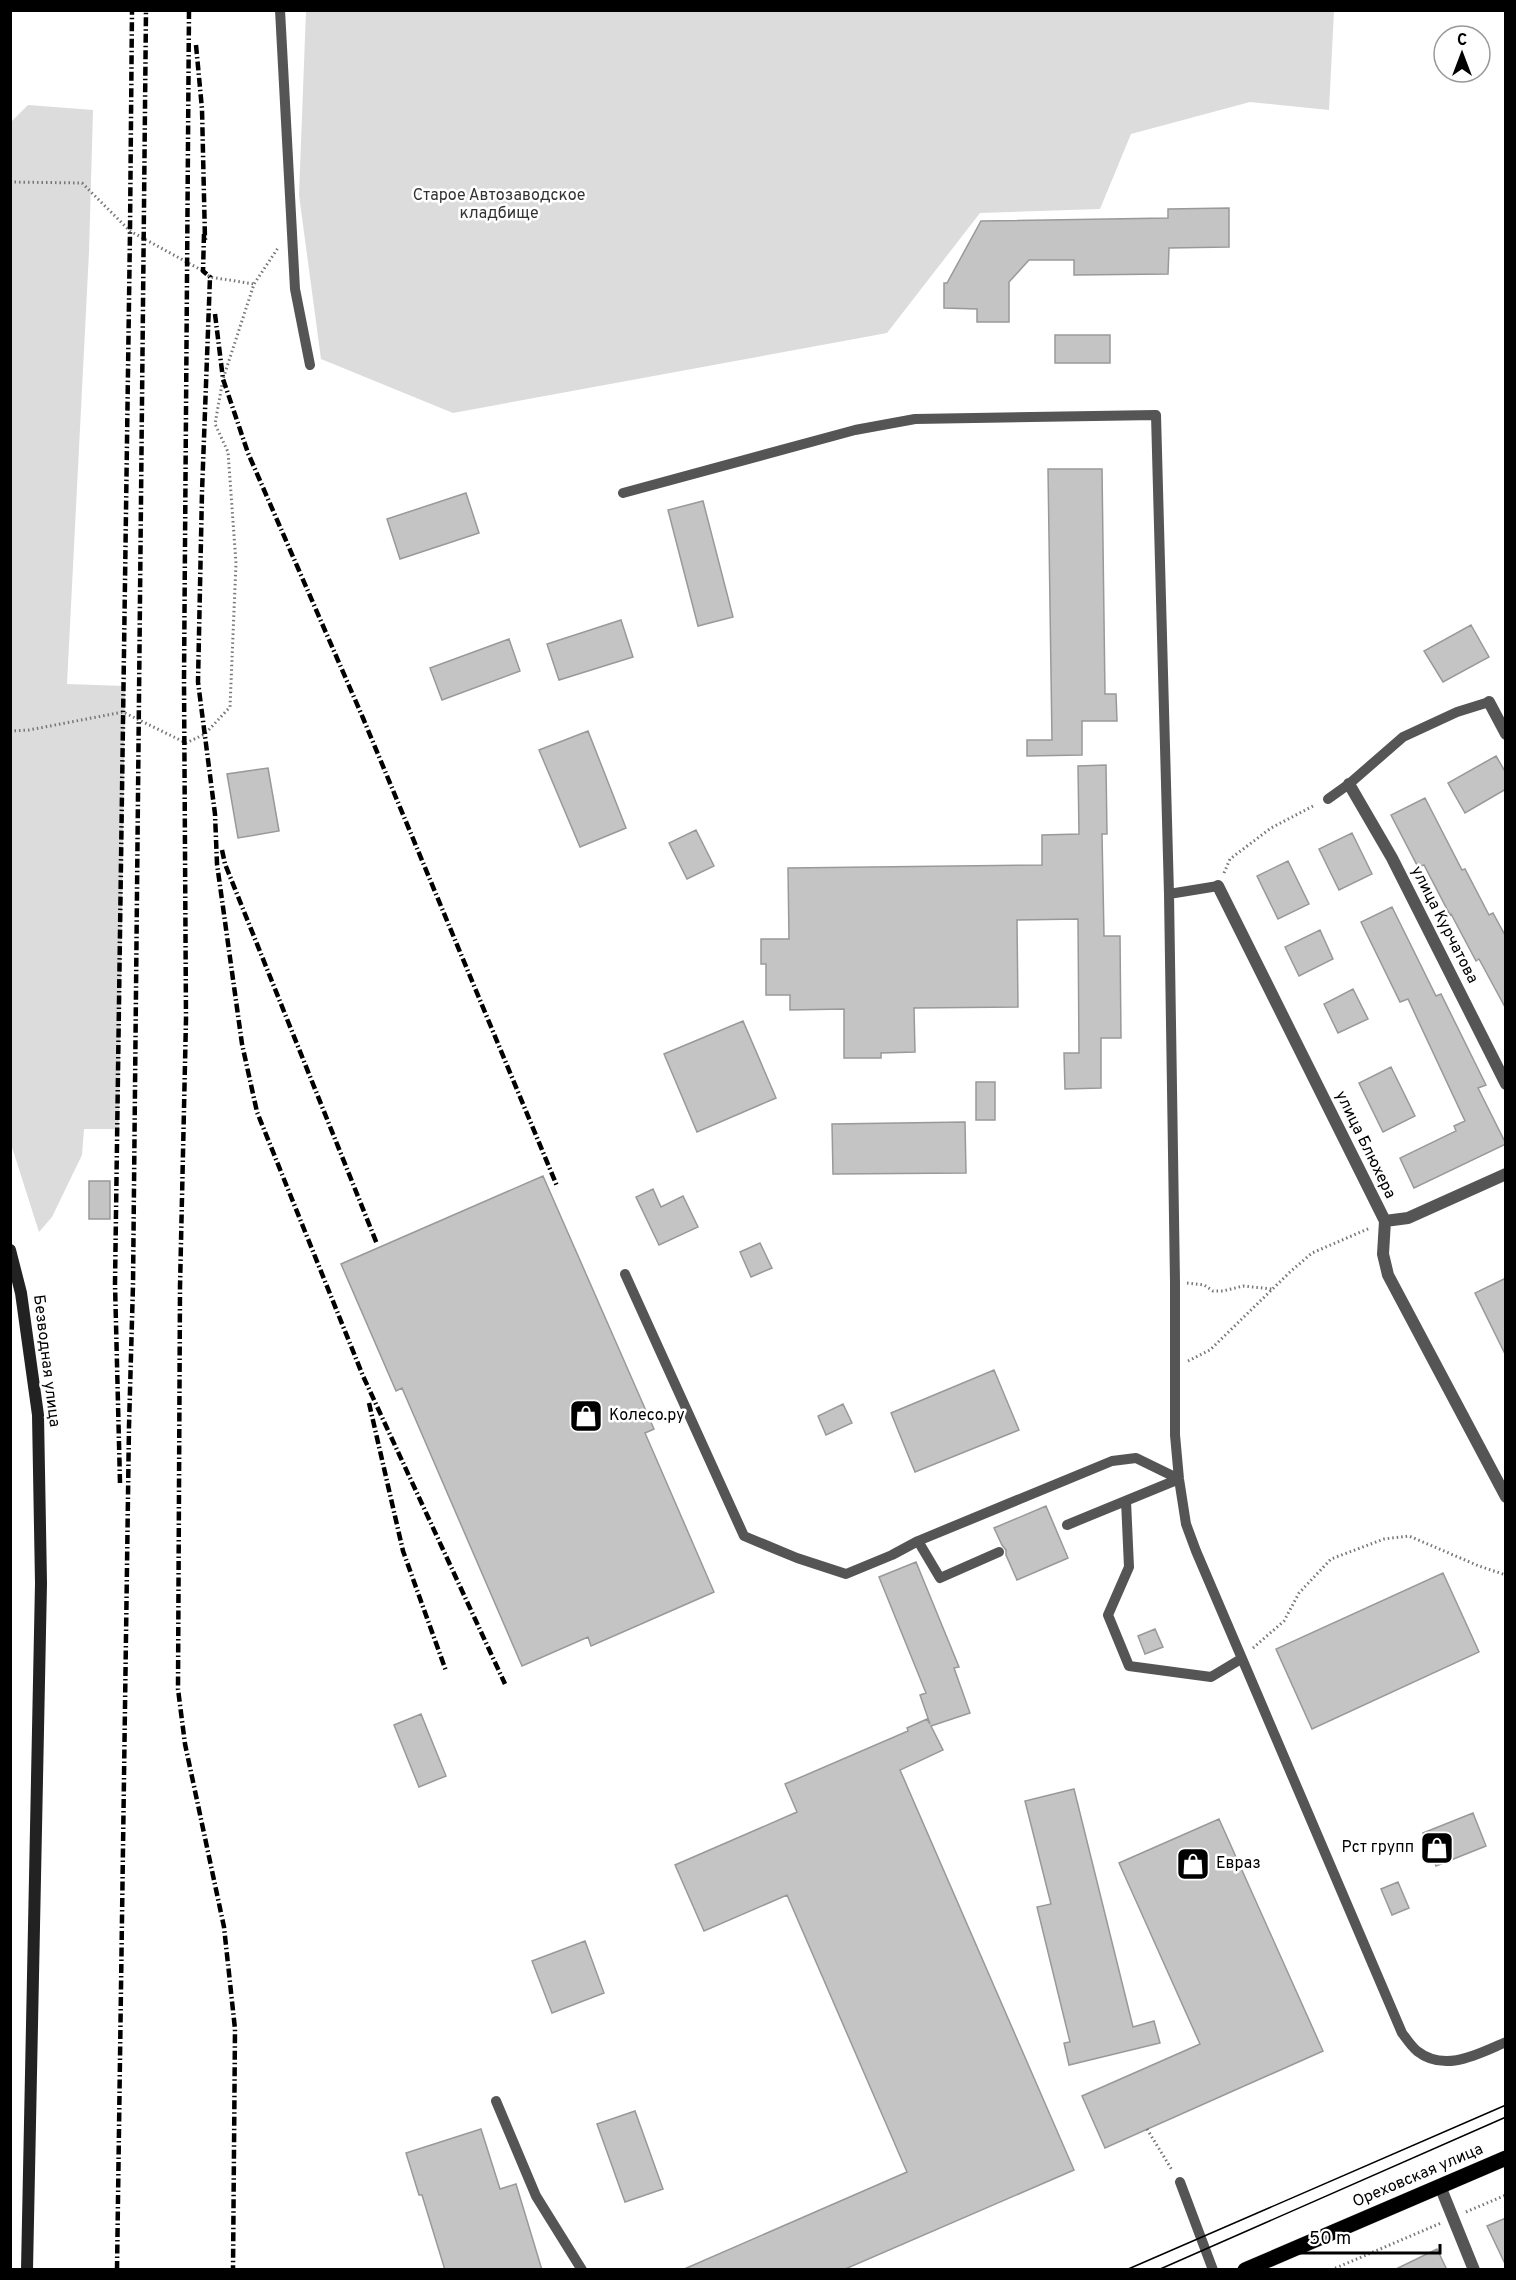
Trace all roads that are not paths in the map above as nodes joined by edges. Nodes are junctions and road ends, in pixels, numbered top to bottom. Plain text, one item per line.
1 (280, 10) edge
2 (310, 365) dead end
3 (623, 493) dead end
4 (1489, 702) joint
5 (1506, 734) edge
6 (1349, 784) junction
7 (1328, 799) road end
8 (1218, 886) joint
9 (1169, 894) junction
10 (1506, 1084) edge
11 (1506, 1174) edge
12 (1385, 1221) junction
13 (10, 1250) edge
14 (625, 1274) dead end
15 (1179, 1479) junction
16 (1506, 1497) edge
17 (1126, 1501) junction
18 (1067, 1525) dead end
19 (918, 1541) junction
20 (999, 1552) dead end
21 (1240, 1659) junction
22 (1506, 2042) edge
23 (496, 2101) dead end
24 (1506, 2158) edge
25 (1180, 2182) road end
26 (1440, 2186) junction
27 (27, 2270) edge
28 (582, 2270) edge
29 (1213, 2270) edge
30 (1245, 2270) edge
31 (1474, 2270) edge

1 - 2 lane
3 - 9 lane
4 - 5 street
4 - 6 lane
6 - 7 lane
6 - 10 street, улица Курчатова
8 - 9 lane
8 - 12 street, улица Блюхера
9 - 15 lane
11 - 12 street
12 - 16 street, улица Блюхера
13 - 27 main road, Безводная улица
14 - 19 lane
15 - 17 lane
15 - 19 lane
15 - 21 lane
17 - 18 lane
17 - 21 lane
19 - 20 lane
21 - 22 lane
23 - 28 lane
24 - 26 main road, Ореховская улица
25 - 29 lane
26 - 30 main road, Ореховская улица
26 - 31 street

